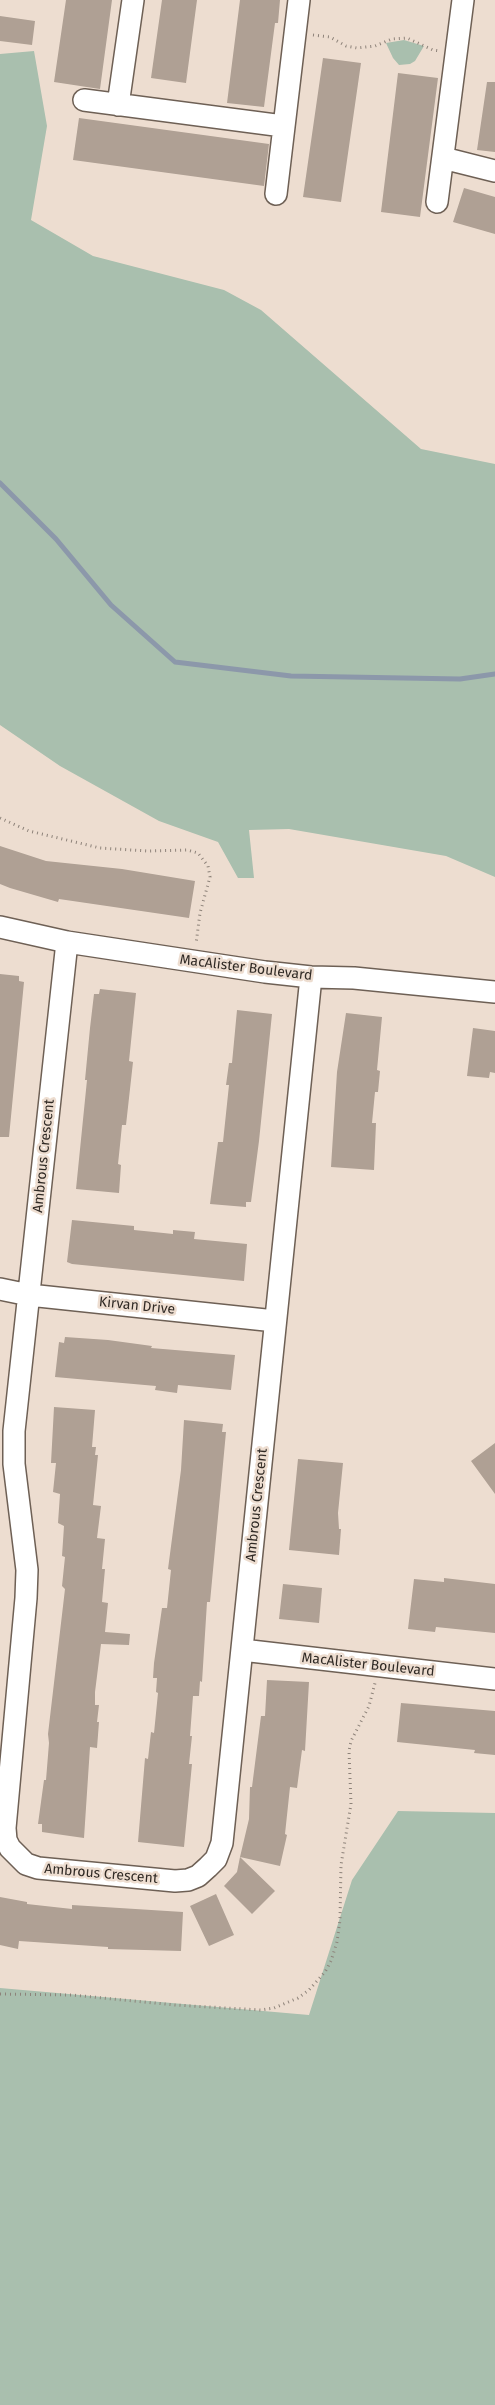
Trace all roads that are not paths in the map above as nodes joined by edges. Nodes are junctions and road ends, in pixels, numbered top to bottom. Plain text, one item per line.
1 (133, 0) edge
2 (298, 0) edge
3 (463, 0) edge
4 (84, 100) dead end
5 (118, 105) junction
6 (283, 126) junction
7 (443, 158) junction
8 (495, 171) edge
9 (276, 194) dead end
10 (437, 202) dead end
11 (0, 927) edge
12 (68, 942) junction
13 (311, 977) junction
14 (495, 992) edge
15 (0, 1289) edge
16 (29, 1295) junction
17 (275, 1321) junction
18 (242, 1650) junction
19 (495, 1679) edge

1 - 5 street
2 - 6 street
3 - 7 street
4 - 5 street
5 - 6 street
6 - 9 street
7 - 8 street
7 - 10 street
11 - 12 street, MacAlister Boulevard
12 - 13 street, MacAlister Boulevard
12 - 16 street, Ambrous Crescent
13 - 14 street, MacAlister Boulevard
13 - 17 street, Ambrous Crescent
15 - 16 street, Kirvan Drive
16 - 17 street, Kirvan Drive
16 - 18 street, Ambrous Crescent
17 - 18 street, Ambrous Crescent
18 - 19 street, MacAlister Boulevard

